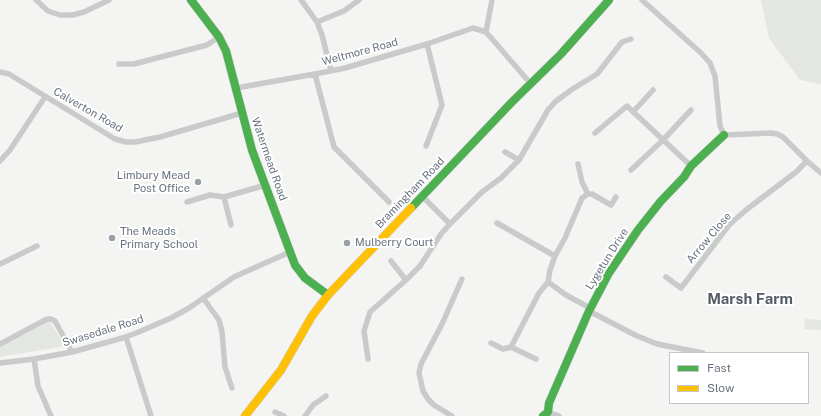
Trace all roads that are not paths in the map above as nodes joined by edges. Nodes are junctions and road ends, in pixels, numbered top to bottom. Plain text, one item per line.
1 (36, 0) edge
2 (109, 0) edge
3 (191, 0) edge
4 (302, 0) edge
5 (359, 0) edge
6 (492, 0) edge
7 (609, 0) edge
8 (642, 0) edge
9 (317, 22) junction
10 (486, 32) junction
11 (218, 37) junction
12 (631, 39) dead end
13 (427, 44) junction
14 (119, 64) dead end
15 (331, 71) junction
16 (0, 72) edge
17 (315, 74) junction
18 (531, 84) junction
19 (236, 88) junction
20 (653, 90) dead end
21 (46, 97) junction
22 (691, 110) dead end
23 (633, 112) junction
24 (242, 113) junction
25 (595, 133) dead end
26 (724, 135) junction
27 (663, 140) junction
28 (426, 146) dead end
29 (504, 152) dead end
30 (519, 160) junction
31 (0, 161) edge
32 (807, 161) junction
33 (578, 164) dead end
34 (691, 166) junction
35 (630, 170) dead end
36 (821, 173) edge
37 (266, 186) junction
38 (588, 194) junction
39 (422, 196) junction
40 (224, 197) junction
41 (616, 197) dead end
42 (187, 202) dead end
43 (390, 202) dead end
44 (497, 223) dead end
45 (450, 224) junction
46 (231, 225) dead end
47 (37, 246) dead end
48 (290, 252) junction
49 (555, 256) junction
50 (391, 261) dead end
51 (0, 264) edge
52 (666, 277) dead end
53 (462, 279) dead end
54 (406, 280) junction
55 (548, 282) junction
56 (328, 295) junction
57 (203, 298) junction
58 (589, 310) junction
59 (126, 337) junction
60 (491, 343) dead end
61 (0, 344) edge
62 (511, 347) junction
63 (72, 352) junction
64 (698, 352) edge
65 (34, 359) junction
66 (368, 359) dead end
67 (536, 359) dead end
68 (0, 363) edge
69 (232, 388) dead end
70 (326, 396) dead end
71 (275, 412) dead end
72 (545, 414) edge
73 (51, 416) edge
74 (152, 416) edge
75 (245, 416) edge
76 (284, 416) edge
77 (305, 416) edge
78 (452, 416) edge
79 (559, 416) edge

1 - 2 street
3 - 11 street, Watermead Road
4 - 9 street
5 - 9 street
6 - 10 street
7 - 18 street, Bramingham Road
8 - 26 street
9 - 15 street
10 - 13 street, Weltmore Road
10 - 18 street
11 - 14 street
11 - 19 street, Watermead Road
12 - 30 street
13 - 15 street, Weltmore Road
13 - 28 street
15 - 17 street, Weltmore Road
16 - 21 street, Calverton Road
17 - 19 street, Weltmore Road
17 - 43 street
18 - 39 street, Bramingham Road
19 - 24 street, Watermead Road
20 - 23 street
21 - 24 street, Calverton Road
21 - 31 street
22 - 27 street
23 - 25 street
23 - 27 street
24 - 37 street, Watermead Road
26 - 32 street
26 - 34 street, Lygetun Drive
27 - 34 street
27 - 35 street
29 - 30 street
30 - 45 street
32 - 36 street
32 - 52 street, Arrow Close
33 - 38 street
34 - 58 street, Lygetun Drive
37 - 40 street
37 - 48 street, Watermead Road
38 - 41 street
38 - 49 street
39 - 45 street
39 - 56 street, Bramingham Road
40 - 42 street
40 - 46 street
44 - 49 street
45 - 54 street
47 - 51 street
48 - 56 street, Watermead Road
48 - 57 street, Swasedale Road
49 - 55 street
50 - 54 street
53 - 78 street
54 - 66 street
55 - 58 street
55 - 62 street
56 - 75 street, Bramingham Road
57 - 59 street, Swasedale Road
57 - 69 street
58 - 64 street
58 - 72 street, Lygetun Drive
59 - 63 street, Swasedale Road
59 - 74 street
60 - 62 street
61 - 63 street
62 - 67 street
63 - 65 street, Swasedale Road
65 - 68 street, Swasedale Road
65 - 73 street
70 - 77 street
71 - 76 street
72 - 79 street

